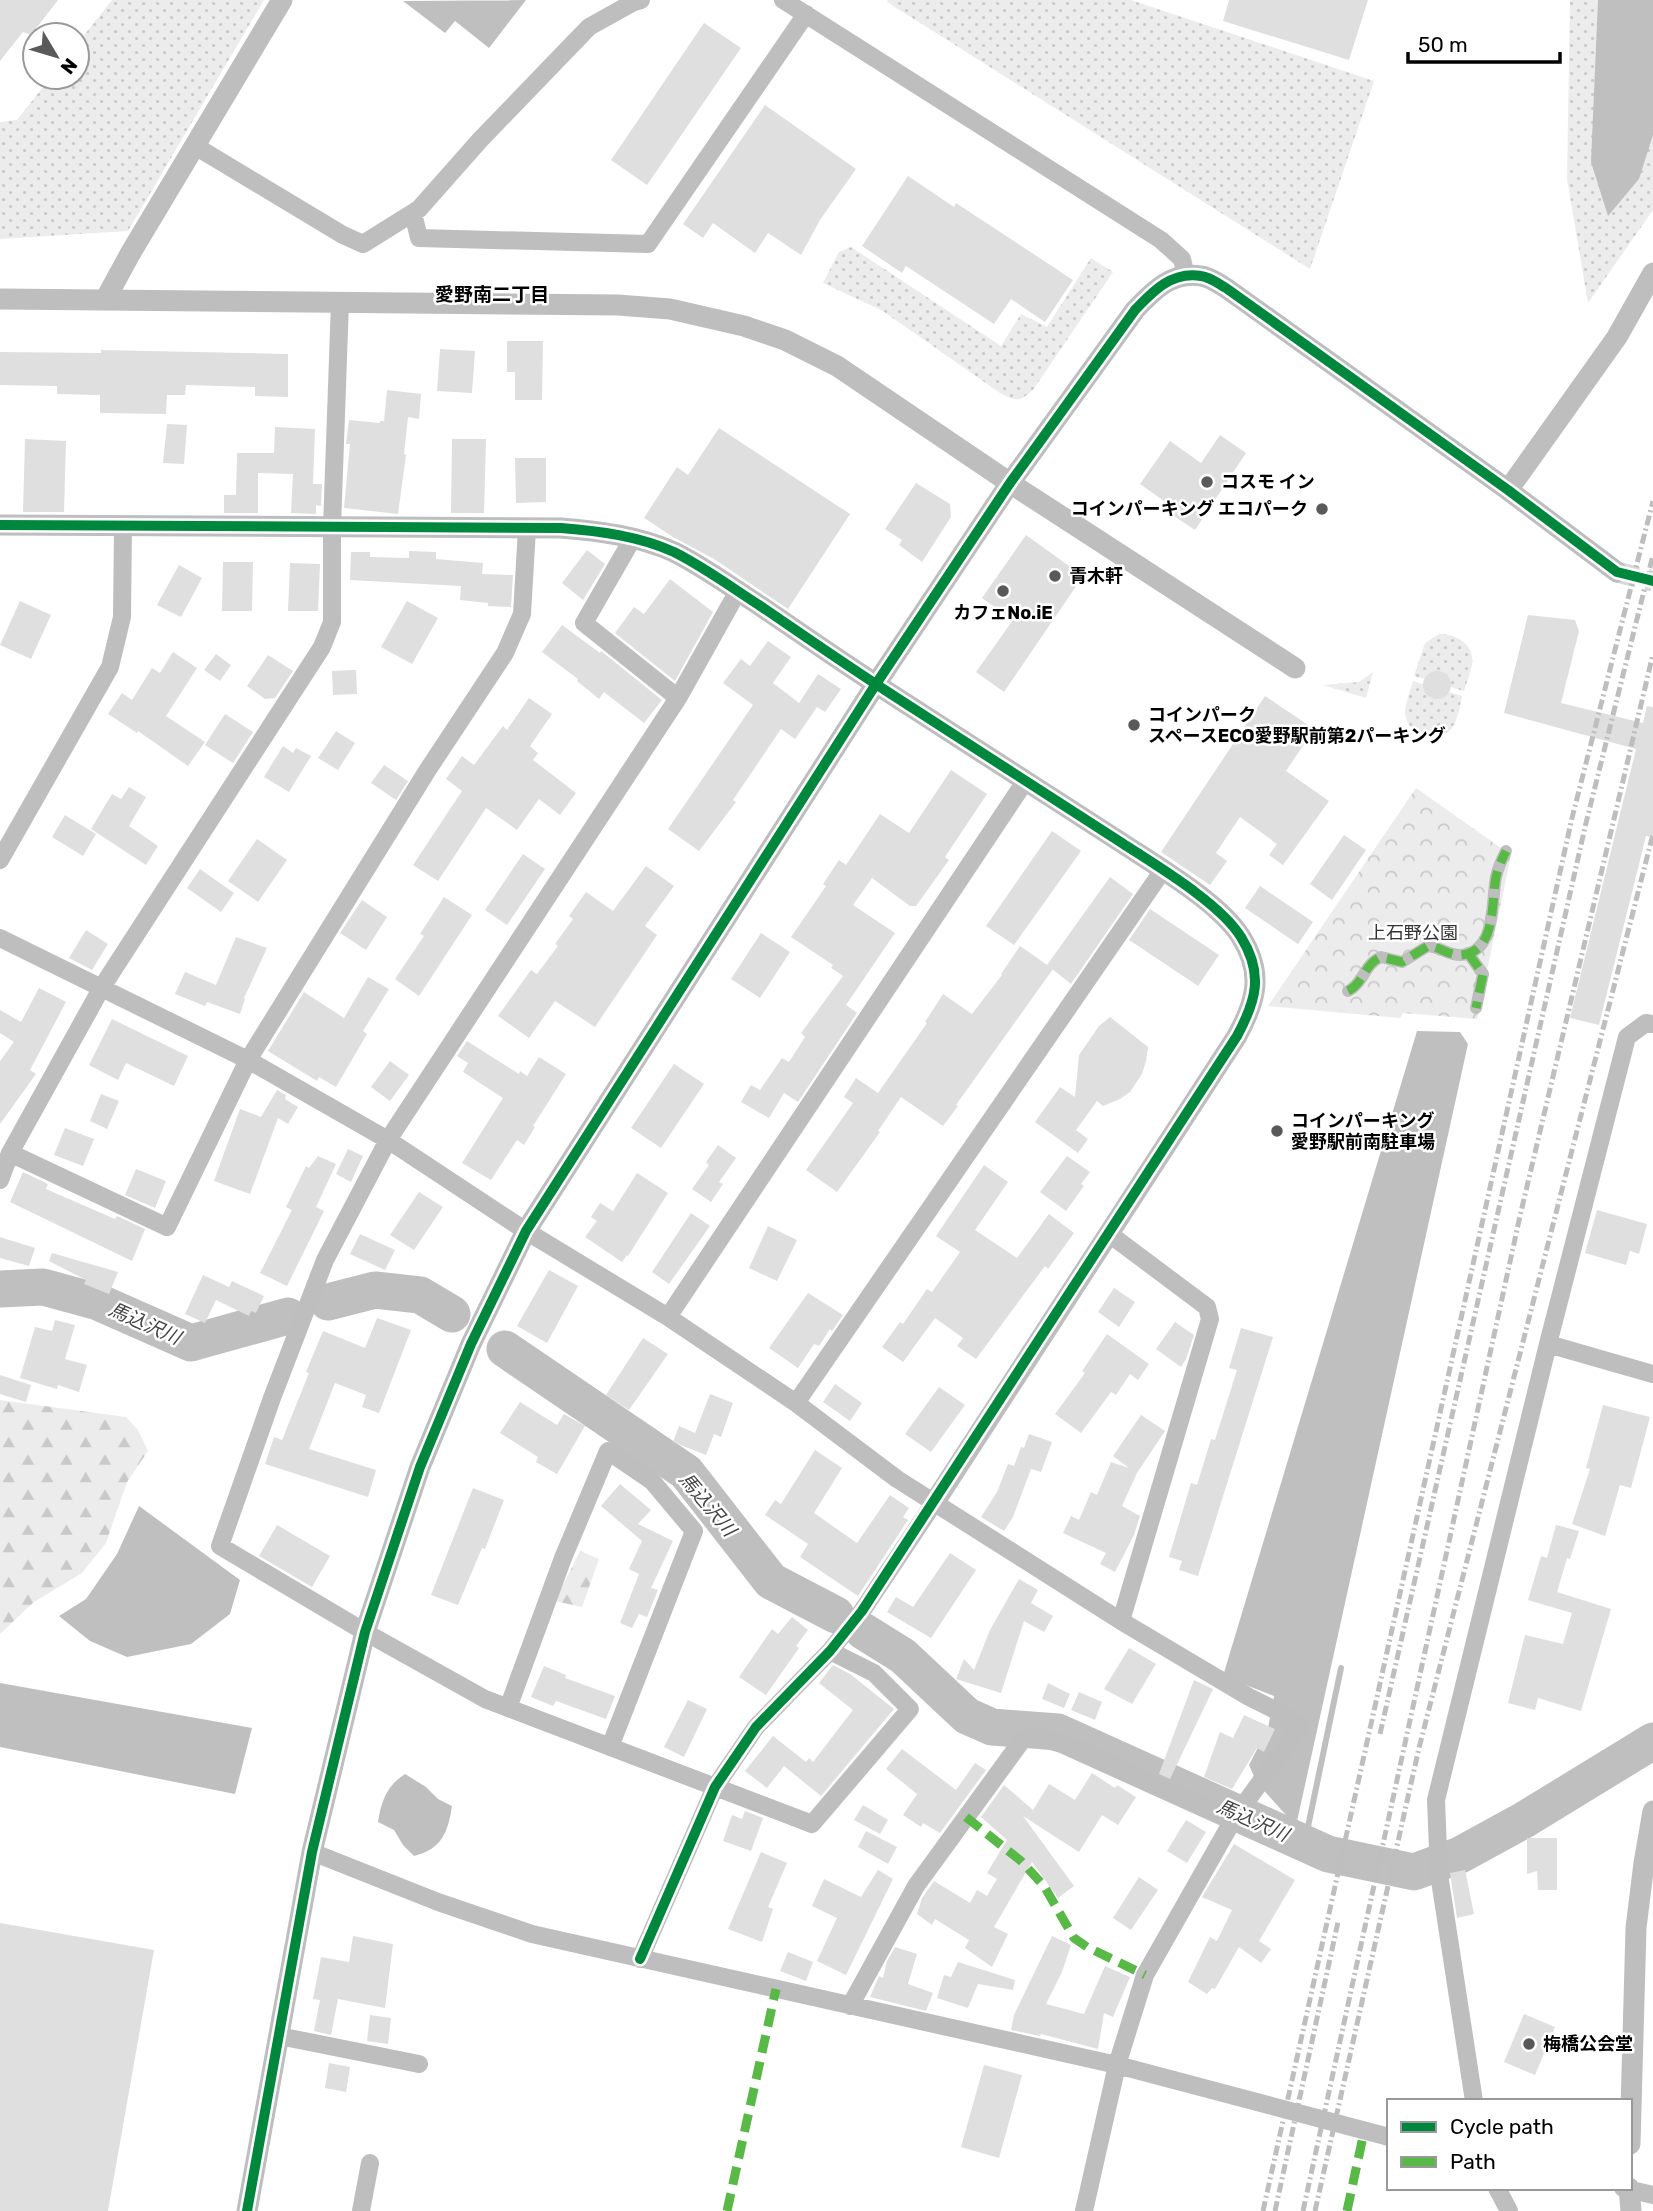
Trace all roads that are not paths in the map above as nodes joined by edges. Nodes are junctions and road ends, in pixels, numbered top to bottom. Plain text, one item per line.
1 (282, 0) edge
2 (641, 0) edge
3 (783, 0) edge
4 (621, 4) edge
5 (806, 15) junction
6 (195, 146) junction
7 (413, 213) junction
8 (1653, 273) edge
9 (1186, 276) junction
10 (0, 299) edge
11 (106, 300) junction
12 (340, 302) junction
13 (1010, 483) junction
14 (1508, 490) junction
15 (0, 525) edge
16 (123, 526) junction
17 (332, 527) junction
18 (527, 529) junction
19 (634, 538) junction
20 (1617, 572) tunnel mouth
21 (738, 591) junction
22 (1295, 668) dead end
23 (876, 684) junction
24 (678, 698) junction
25 (1026, 780) junction
26 (1506, 851) dead end
27 (0, 860) edge
28 (1163, 870) junction
29 (0, 937) edge
30 (1468, 953) junction
31 (102, 986) junction
32 (1348, 991) dead end
33 (1476, 1008) dead end
34 (1653, 1024) edge
35 (248, 1060) junction
36 (387, 1140) junction
37 (10, 1153) junction
38 (0, 1180) edge
39 (526, 1231) junction
40 (1108, 1233) junction
41 (668, 1317) junction
42 (1548, 1344) junction
43 (1653, 1374) edge
44 (796, 1403) junction
45 (934, 1503) junction
46 (1121, 1621) junction
47 (365, 1632) junction
48 (830, 1651) junction
49 (508, 1708) junction
50 (610, 1747) junction
51 (715, 1787) junction
52 (1653, 1811) edge
53 (1237, 1814) junction
54 (312, 1852) junction
55 (1648, 1864) edge
56 (640, 1959) junction
57 (850, 2006) junction
58 (279, 2036) junction
59 (419, 2064) dead end
60 (1117, 2066) junction
61 (1474, 2099) edge
62 (1631, 2099) edge
63 (1387, 2136) edge
64 (370, 2163) dead end
65 (1498, 2190) edge
66 (1628, 2194) edge
67 (1653, 2195) edge
68 (247, 2211) edge
69 (361, 2211) edge
70 (1084, 2211) edge
71 (1509, 2211) edge

1 - 6 street
2 - 4 street
3 - 5 street
4 - 7 street
5 - 7 street
5 - 9 street
6 - 7 street
6 - 11 street
8 - 14 street
9 - 13 street
9 - 14 street
10 - 11 street
11 - 12 street
12 - 13 street
12 - 17 street
13 - 22 street
13 - 23 street
14 - 20 street
15 - 16 street
16 - 17 street
16 - 27 street
17 - 18 street
17 - 31 street
18 - 19 street
18 - 35 street
19 - 21 street
19 - 24 street
21 - 23 street
21 - 24 street
23 - 25 street
23 - 39 street
24 - 36 street
25 - 28 street
25 - 41 street
26 - 30 street
28 - 40 street
28 - 44 street
29 - 31 street
30 - 32 street
30 - 33 street
31 - 35 street
31 - 37 street
34 - 42 street
35 - 36 street
35 - 37 street
36 - 39 street
36 - 47 street
37 - 38 street
39 - 41 street
39 - 47 street
40 - 45 street
40 - 46 street
41 - 44 street
42 - 43 street
42 - 61 street
44 - 45 street
45 - 46 street
45 - 48 street
46 - 53 street
47 - 49 street
47 - 54 street
48 - 51 street
48 - 51 street
49 - 50 street
49 - 50 street
50 - 51 street
51 - 56 street
52 - 55 street
53 - 57 street
53 - 60 street
54 - 56 street
54 - 58 street
55 - 62 street
56 - 57 street
57 - 60 street
58 - 59 street
58 - 68 street
60 - 63 street
60 - 70 street
64 - 69 street
65 - 71 street
66 - 67 street

